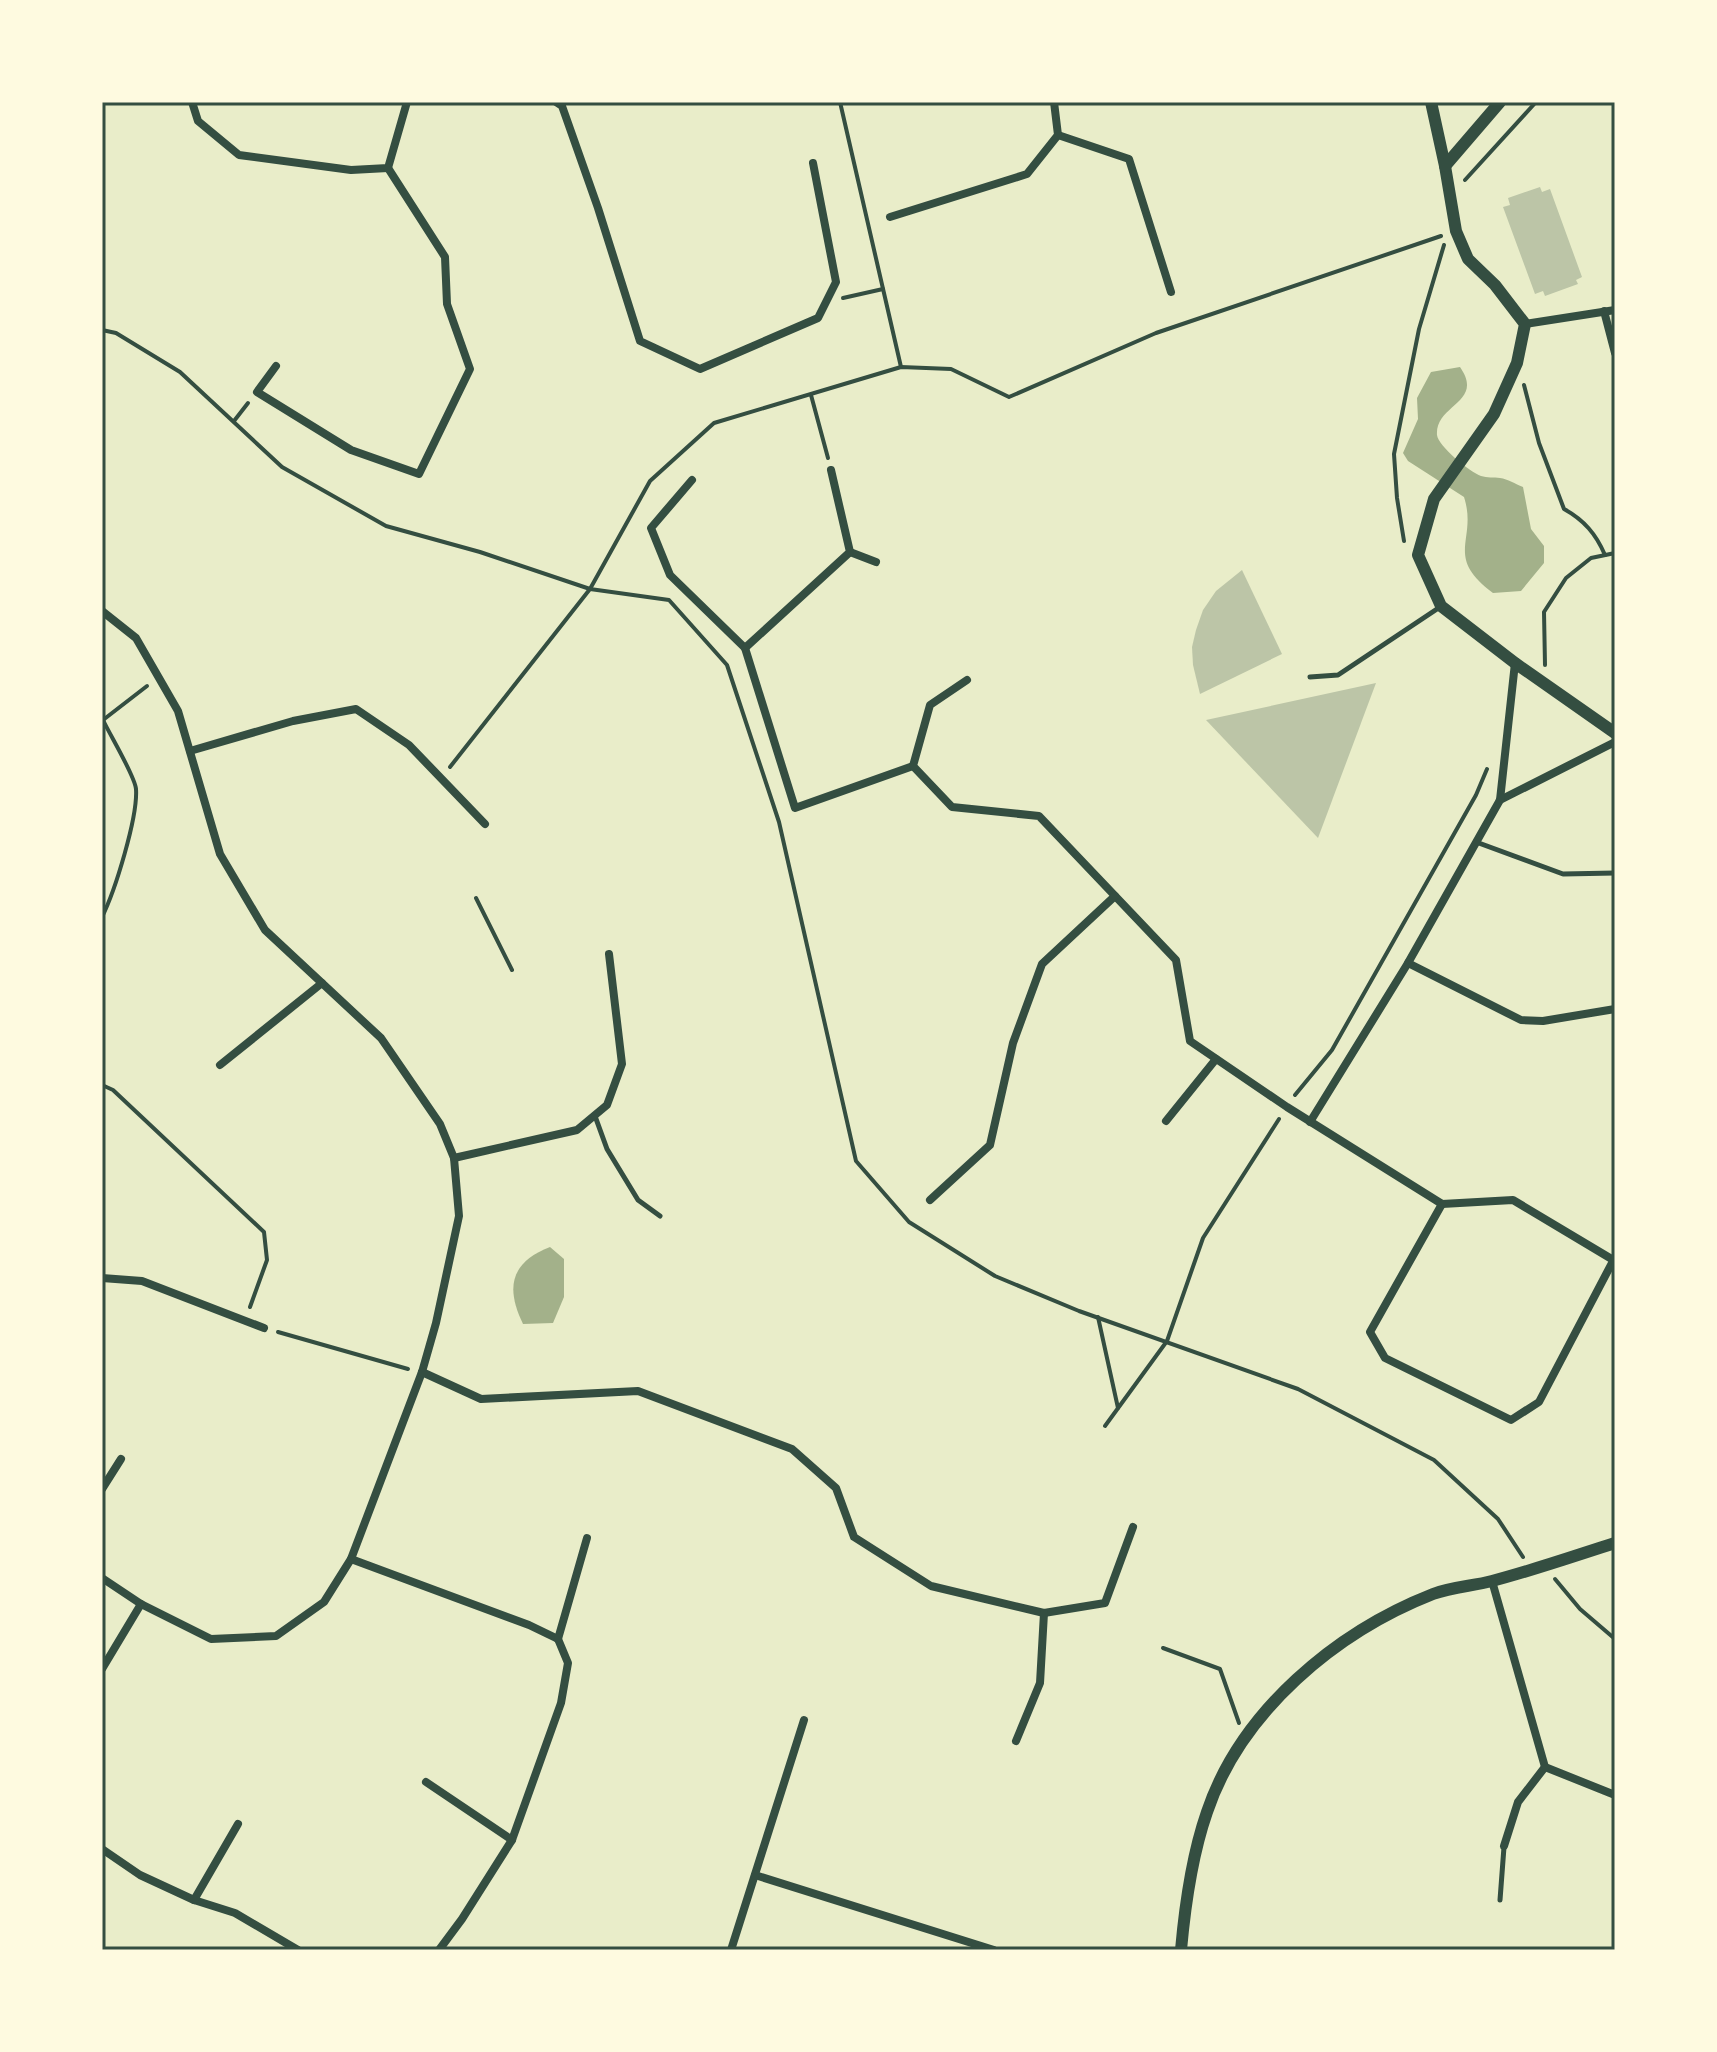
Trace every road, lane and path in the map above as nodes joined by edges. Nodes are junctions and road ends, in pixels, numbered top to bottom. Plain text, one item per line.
1 (192, 102) edge
2 (407, 102) edge
3 (556, 102) edge
4 (840, 102) edge
5 (1054, 102) edge
6 (1431, 102) edge
7 (1500, 102) edge
8 (1536, 102) edge
9 (1058, 135) junction
10 (813, 163) dead end
11 (1445, 166) junction
12 (388, 168) junction
13 (1461, 185) dead end
14 (890, 217) dead end
15 (883, 289) junction
16 (1171, 292) dead end
17 (826, 302) junction
18 (1615, 310) edge
19 (1604, 311) junction
20 (1525, 324) junction
21 (102, 330) edge
22 (1615, 353) edge
23 (1518, 360) junction
24 (276, 366) dead end
25 (901, 367) junction
26 (257, 392) junction
27 (811, 395) junction
28 (234, 422) junction
29 (831, 470) joint
30 (692, 480) dead end
31 (1404, 543) dead end
32 (850, 552) junction
33 (1615, 553) edge
34 (1605, 555) junction
35 (876, 562) dead end
36 (590, 589) junction
37 (1441, 606) junction
38 (102, 611) edge
39 (745, 648) junction
40 (1515, 663) junction
41 (159, 677) junction
42 (1310, 677) dead end
43 (967, 680) dead end
44 (1550, 686) junction
45 (102, 721) edge
46 (1615, 733) edge
47 (1615, 742) edge
48 (190, 751) junction
49 (1492, 757) dead end
50 (913, 766) junction
51 (441, 778) junction
52 (1500, 800) junction
53 (485, 824) dead end
54 (1476, 842) junction
55 (1615, 873) edge
56 (1115, 896) junction
57 (476, 898) dead end
58 (102, 917) edge
59 (609, 954) dead end
60 (1408, 963) junction
61 (512, 970) dead end
62 (322, 983) junction
63 (1615, 1009) edge
64 (1216, 1059) junction
65 (220, 1065) dead end
66 (102, 1085) edge
67 (1287, 1107) junction
68 (594, 1116) junction
69 (1166, 1121) dead end
70 (1310, 1122) junction
71 (454, 1158) junction
72 (930, 1200) dead end
73 (1442, 1204) junction
74 (660, 1216) dead end
75 (1614, 1261) edge
76 (102, 1278) edge
77 (1098, 1317) dead end
78 (245, 1320) junction
79 (264, 1328) joint
80 (422, 1372) junction
81 (1118, 1408) junction
82 (1105, 1426) dead end
83 (121, 1459) dead end
84 (102, 1489) edge
85 (1133, 1527) dead end
86 (587, 1538) dead end
87 (1615, 1543) edge
88 (351, 1559) junction
89 (1543, 1565) junction
90 (102, 1578) edge
91 (1492, 1581) junction
92 (141, 1604) junction
93 (1044, 1613) junction
94 (558, 1639) junction
95 (1615, 1639) edge
96 (1163, 1648) dead end
97 (102, 1669) edge
98 (804, 1720) dead end
99 (1016, 1741) dead end
100 (1245, 1741) junction
101 (1545, 1767) junction
102 (426, 1782) dead end
103 (1615, 1795) edge
104 (238, 1824) dead end
105 (512, 1840) junction
106 (1504, 1846) joint
107 (102, 1849) edge
108 (755, 1875) junction
109 (194, 1900) junction
110 (1500, 1900) dead end
111 (298, 1950) edge
112 (439, 1950) edge
113 (731, 1950) edge
114 (994, 1950) edge
115 (1181, 1950) edge

1 - 12 street
2 - 12 street
3 - 17 street
4 - 15 path
5 - 9 street
6 - 11 street
7 - 11 street
8 - 13 path
9 - 14 street
9 - 16 street
10 - 17 street
11 - 20 street
12 - 26 street
15 - 17 path
15 - 25 path
18 - 19 street
19 - 20 street
19 - 22 street
20 - 23 street
21 - 28 path
23 - 34 path
23 - 37 street
24 - 26 street
25 - 27 path
25 - 31 path
26 - 28 path
27 - 29 path
27 - 36 path
28 - 36 path
29 - 32 street
30 - 39 street
32 - 35 street
32 - 39 street
33 - 34 path
34 - 44 path
36 - 51 path
37 - 40 street
37 - 42 lane
38 - 41 street
39 - 50 street
40 - 44 street
40 - 52 street
41 - 45 path
41 - 48 street
43 - 50 street
44 - 46 street
45 - 58 path
47 - 52 street
48 - 51 street
48 - 62 street
49 - 67 path
50 - 56 street
51 - 53 street
52 - 54 street
54 - 55 lane
54 - 60 street
56 - 64 street
56 - 72 street
57 - 61 path
59 - 68 street
60 - 63 street
60 - 70 street
62 - 65 street
62 - 71 street
64 - 67 street
64 - 69 street
66 - 78 path
67 - 70 street
67 - 81 path
68 - 71 street
68 - 74 lane
70 - 73 street
71 - 80 street
73 - 75 street
73 - 75 street
76 - 78 street
77 - 81 path
78 - 79 street
79 - 80 path
80 - 88 street
80 - 93 street
81 - 82 path
83 - 84 street
85 - 93 street
86 - 94 street
87 - 89 street
88 - 92 street
88 - 94 street
89 - 91 street
89 - 95 path
90 - 92 street
91 - 100 street
91 - 101 street
92 - 97 street
93 - 99 street
94 - 105 street
96 - 100 path
98 - 108 street
100 - 115 street
101 - 103 street
101 - 106 street
102 - 105 street
104 - 109 street
105 - 112 street
106 - 110 lane
107 - 109 street
108 - 113 street
108 - 114 street
109 - 111 street

